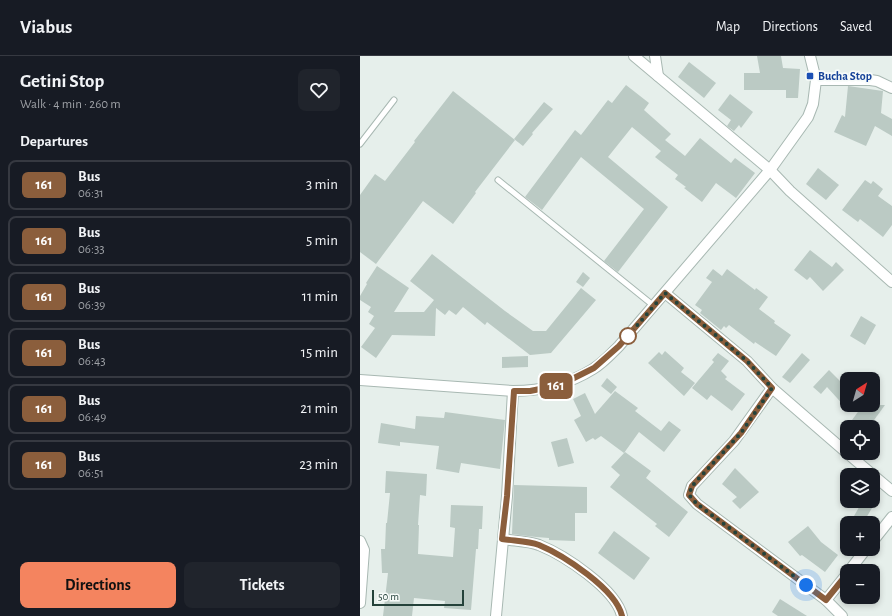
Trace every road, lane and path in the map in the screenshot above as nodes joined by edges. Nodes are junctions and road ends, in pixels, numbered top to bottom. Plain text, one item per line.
1 (634, 56) edge
2 (655, 56) edge
3 (810, 56) edge
4 (658, 76) junction
5 (816, 80) junction
6 (892, 88) edge
7 (394, 100) dead end
8 (360, 144) edge
9 (770, 170) junction
10 (498, 180) dead end
11 (892, 282) edge
12 (665, 293) junction
13 (654, 306) junction
14 (360, 380) edge
15 (772, 388) junction
16 (514, 391) junction
17 (840, 447) edge
18 (855, 460) edge
19 (865, 468) edge
20 (880, 481) edge
21 (892, 492) edge
22 (892, 517) edge
23 (880, 532) edge
24 (502, 539) junction
25 (360, 541) edge
26 (861, 556) edge
27 (854, 564) edge
28 (840, 583) edge
29 (826, 600) junction
30 (360, 602) edge
31 (496, 616) edge
32 (622, 616) edge
33 (842, 616) edge

1 - 4 street
2 - 4 street
3 - 5 street
4 - 9 street
5 - 6 street
5 - 9 street
7 - 8 lane
9 - 11 street
9 - 12 street
10 - 13 lane
12 - 13 street
12 - 15 street
13 - 16 street
14 - 16 street
15 - 17 street
15 - 29 street
16 - 24 street
18 - 19 street
20 - 21 street
22 - 23 street
24 - 31 street
24 - 32 street
25 - 30 street
26 - 27 street
28 - 29 street
29 - 33 street

